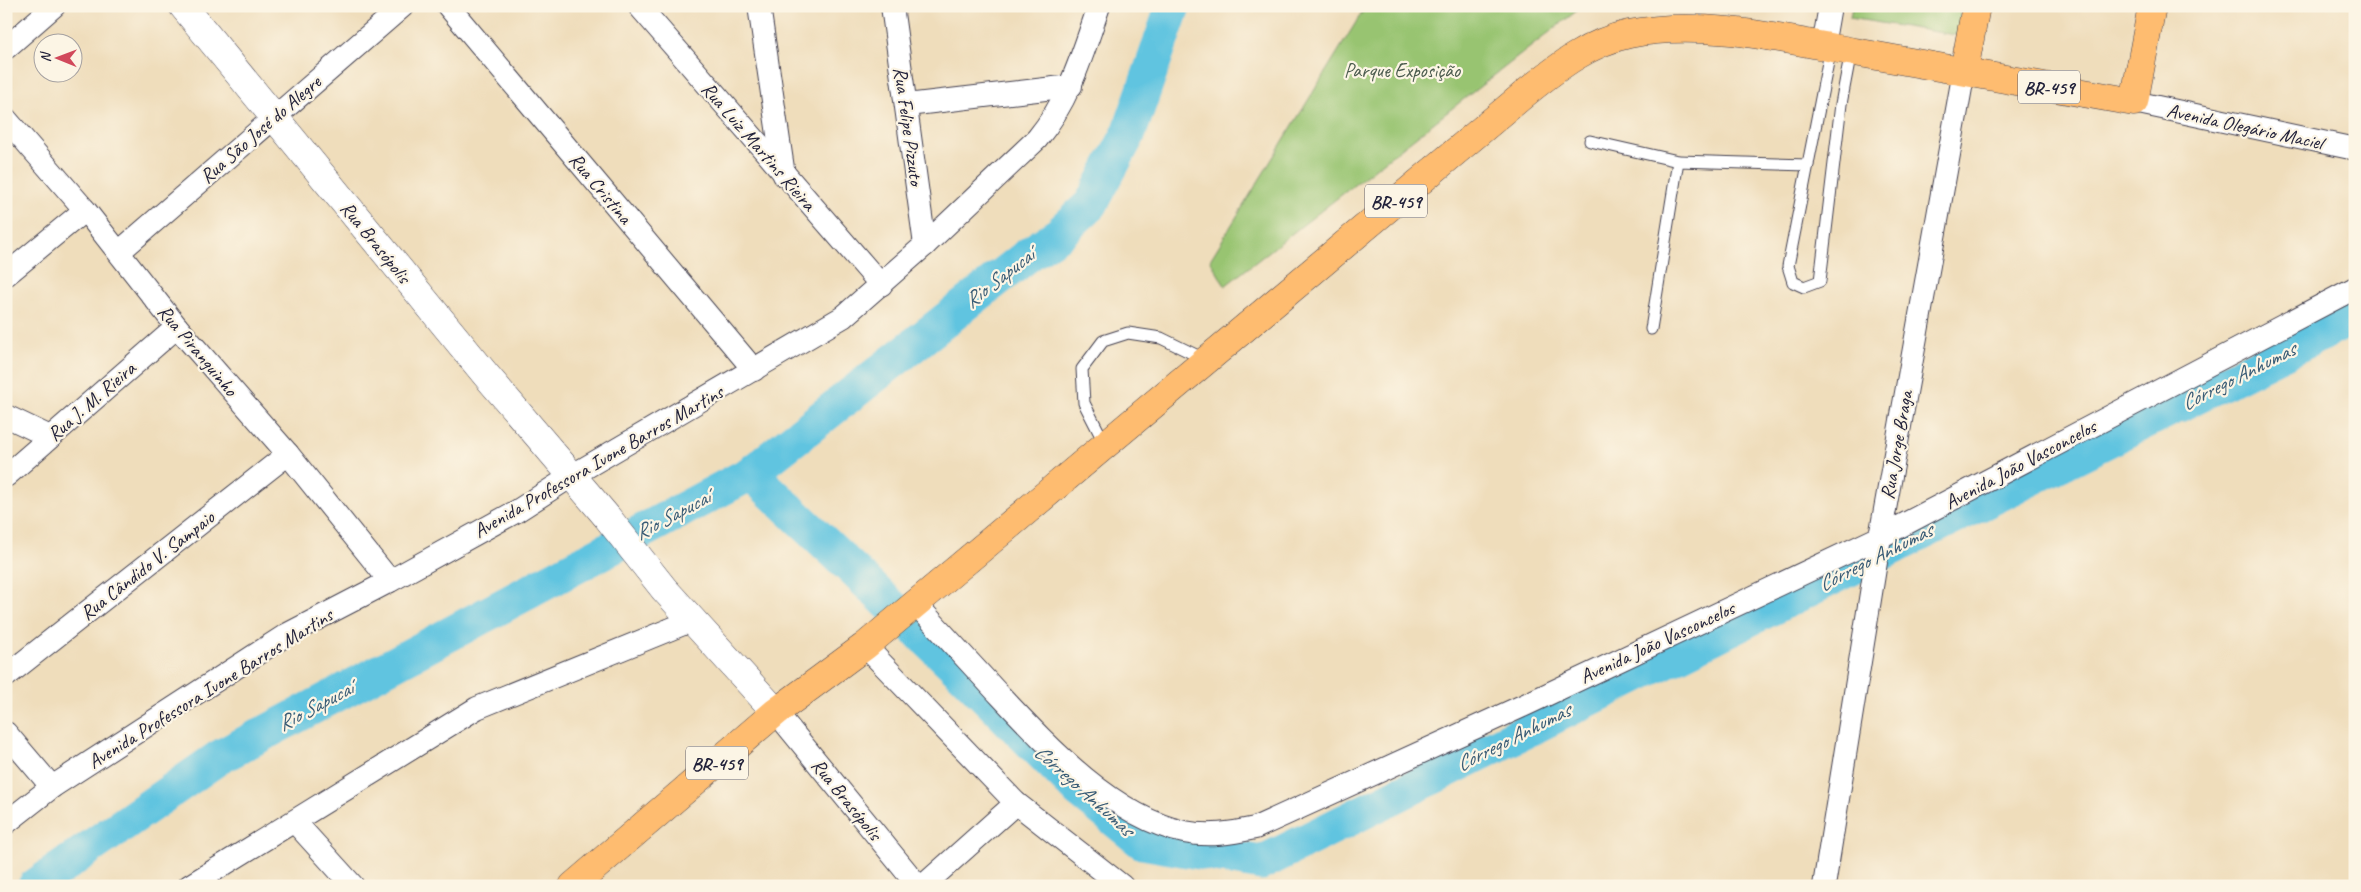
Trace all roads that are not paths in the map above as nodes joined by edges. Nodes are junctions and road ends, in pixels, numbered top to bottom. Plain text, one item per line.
1 (54, 6) edge
2 (182, 6) edge
3 (403, 6) edge
4 (448, 6) edge
5 (639, 6) edge
6 (759, 6) edge
7 (892, 6) edge
8 (1098, 6) edge
9 (1830, 6) edge
10 (1976, 6) edge
11 (2152, 6) edge
12 (6, 48) edge
13 (1835, 48) junction
14 (1964, 71) junction
15 (1071, 86) junction
16 (2134, 102) junction
17 (907, 104) junction
18 (274, 117) junction
19 (6, 118) edge
20 (1590, 141) dead end
21 (2355, 149) edge
22 (1678, 161) junction
23 (1808, 165) junction
24 (784, 175) junction
25 (85, 210) junction
26 (925, 245) junction
27 (118, 252) junction
28 (6, 275) edge
29 (881, 285) junction
30 (2355, 288) edge
31 (177, 327) junction
32 (1651, 329) dead end
33 (1206, 360) junction
34 (754, 370) junction
35 (6, 416) edge
36 (50, 437) junction
37 (1105, 444) junction
38 (288, 454) junction
39 (573, 475) junction
40 (6, 476) edge
41 (1879, 540) junction
42 (390, 581) junction
43 (910, 607) junction
44 (693, 620) junction
45 (871, 641) junction
46 (6, 676) edge
47 (776, 712) junction
48 (6, 734) edge
49 (52, 787) junction
50 (1016, 803) junction
51 (295, 822) junction
52 (6, 823) edge
53 (189, 886) edge
54 (352, 886) edge
55 (572, 886) edge
56 (918, 886) edge
57 (923, 886) edge
58 (1122, 886) edge
59 (1824, 886) edge

1 - 12 street
2 - 18 street, Rua Brasópolis
3 - 18 street, Rua São José do Alegre
4 - 34 street, Rua Cristina
5 - 24 street, Rua Luiz Martins Rieira
6 - 24 street
7 - 17 street, Rua Felipe Pizzuto
8 - 15 street, Avenida Professora Ivone Barros Martins
9 - 13 street
10 - 14 highway, Rua Jorge Braga
11 - 16 highway
13 - 14 highway, BR-459
13 - 23 lane
13 - 23 lane
13 - 33 highway, BR-459
14 - 16 highway, BR-459
14 - 41 street, Rua Jorge Braga
15 - 17 street
15 - 26 street, Avenida Professora Ivone Barros Martins
16 - 21 street, Avenida Olegário Maciel
17 - 26 street, Rua Felipe Pizzuto
18 - 27 street, Rua São José do Alegre
18 - 39 street, Rua Brasópolis
19 - 25 street, Rua Piranguinho
20 - 22 lane
22 - 23 lane
22 - 32 lane
24 - 29 street, Rua Luiz Martins Rieira
25 - 27 street, Rua Piranguinho
25 - 28 street
26 - 29 street, Avenida Professora Ivone Barros Martins
27 - 31 street, Rua Piranguinho
29 - 34 street, Avenida Professora Ivone Barros Martins
30 - 41 street, Avenida João Vasconcelos
31 - 36 street, Rua J. M. Rieira
31 - 38 street, Rua Piranguinho
33 - 37 highway, BR-459
33 - 37 lane
34 - 39 street, Avenida Professora Ivone Barros Martins
35 - 36 street
36 - 40 street, Rua J. M. Rieira
37 - 43 highway, BR-459
38 - 42 street, Rua Piranguinho
38 - 46 street, Rua Cândido V. Sampaio
39 - 42 street, Avenida Professora Ivone Barros Martins
39 - 44 street, Rua Brasópolis
41 - 43 street, Avenida João Vasconcelos
41 - 59 street, Rua Jorge Braga
42 - 49 street, Avenida Professora Ivone Barros Martins
43 - 45 highway, BR-459
44 - 47 street, Rua Brasópolis
44 - 51 street
45 - 47 highway, BR-459
45 - 50 street
47 - 55 highway, BR-459
47 - 56 street, Rua Brasópolis
48 - 49 street
49 - 52 street, Avenida Professora Ivone Barros Martins
50 - 57 street
50 - 58 street
51 - 53 street
51 - 54 street

